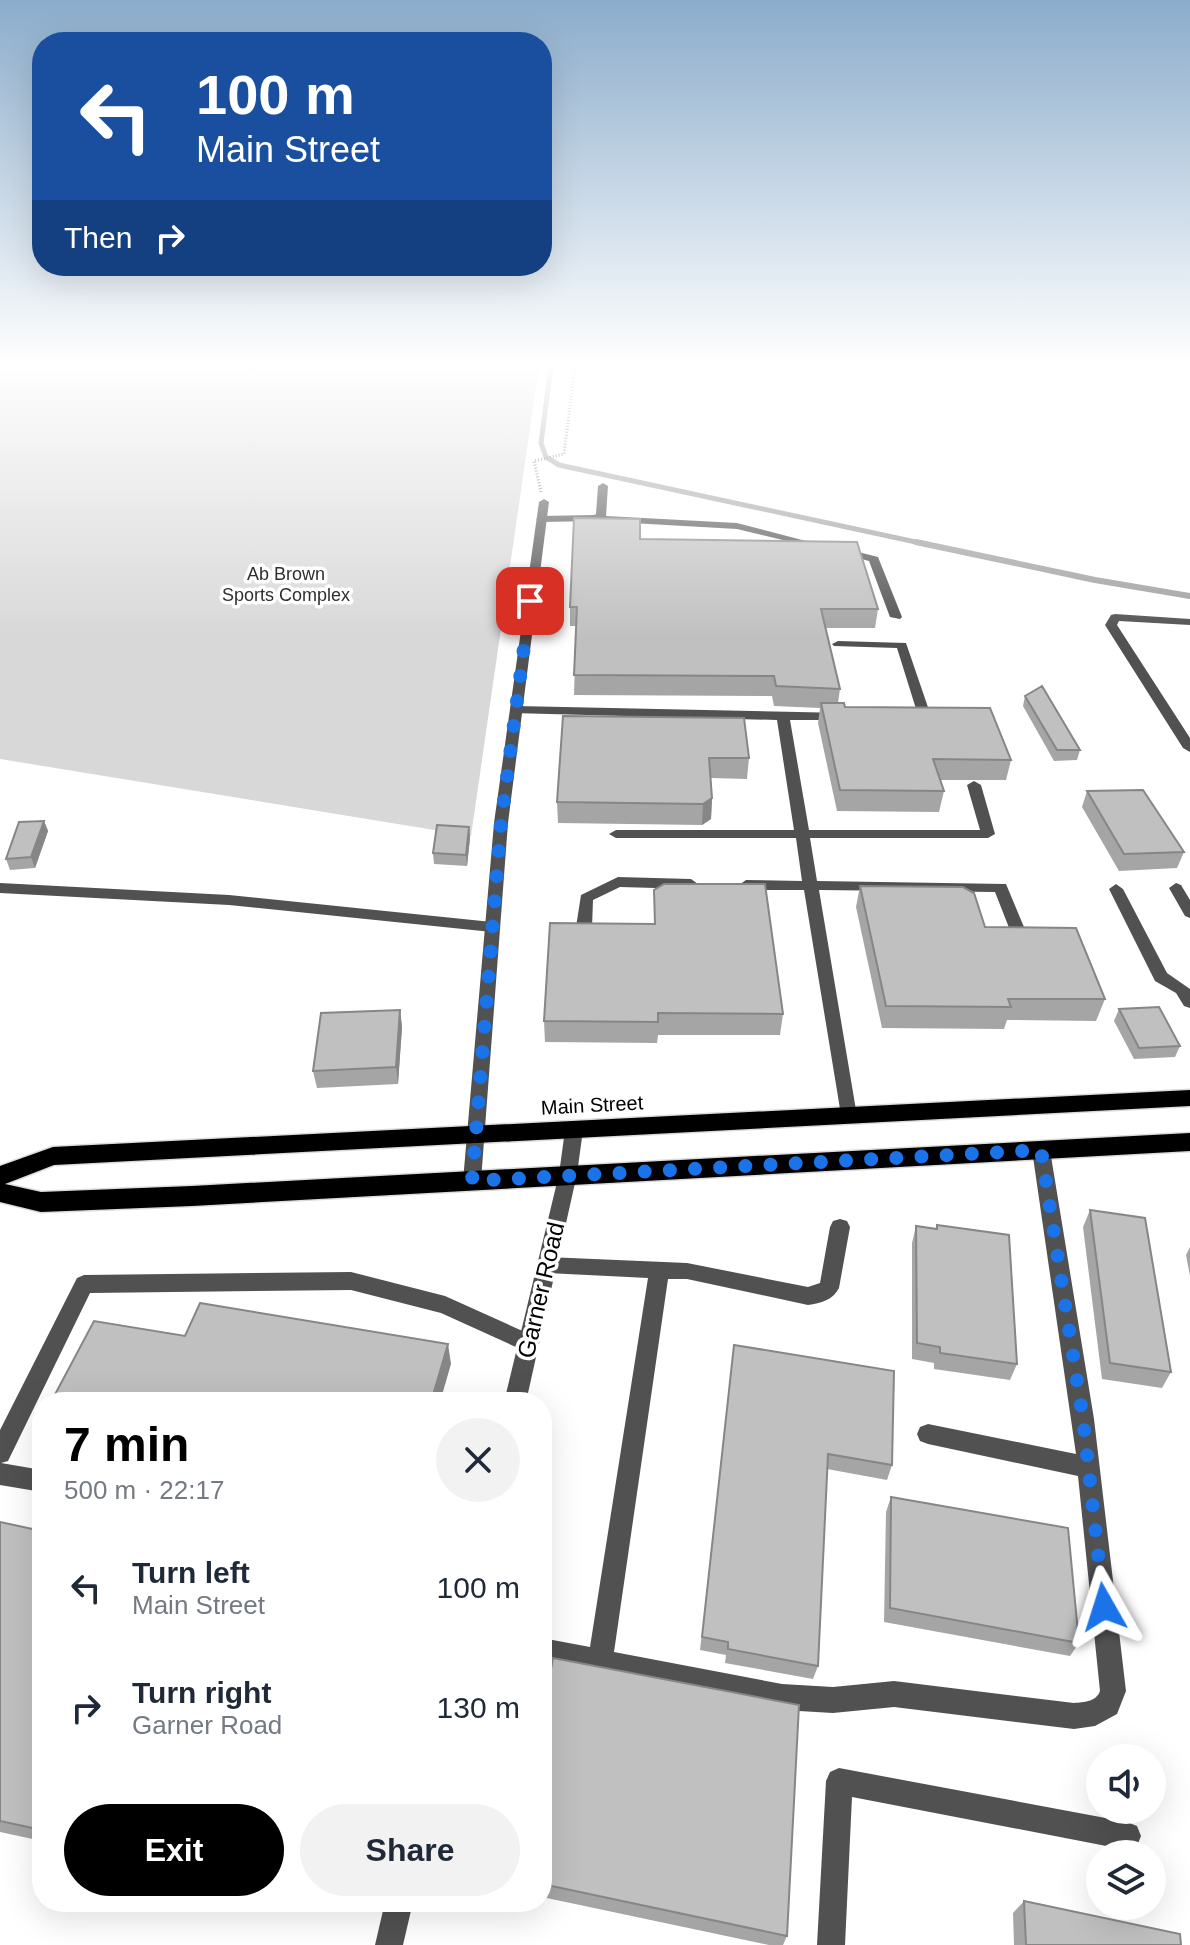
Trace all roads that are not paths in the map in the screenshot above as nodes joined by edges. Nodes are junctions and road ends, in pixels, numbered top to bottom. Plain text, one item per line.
1 (603, 486) dead end
2 (544, 502) road end
3 (596, 518) junction
4 (541, 519) junction
5 (896, 617) dead end
6 (1190, 622) edge
7 (838, 644) dead end
8 (516, 710) junction
9 (783, 716) junction
10 (862, 716) edge
11 (894, 716) edge
12 (1190, 748) edge
13 (974, 785) edge
14 (616, 834) dead end
15 (802, 834) junction
16 (702, 885) edge
17 (733, 885) edge
18 (810, 885) junction
19 (0, 888) edge
20 (1176, 888) dead end
21 (1116, 889) dead end
22 (1190, 913) edge
23 (492, 927) junction
24 (584, 927) edge
25 (1021, 939) edge
26 (1190, 1002) edge
27 (1190, 1098) edge
28 (848, 1116) junction
29 (574, 1130) junction
30 (476, 1135) junction
31 (1190, 1142) edge
32 (1041, 1150) junction
33 (568, 1174) junction
34 (0, 1176) edge
35 (472, 1181) junction
36 (0, 1192) edge
37 (840, 1227) dead end
38 (547, 1265) junction
39 (659, 1271) junction
40 (529, 1344) junction
41 (517, 1392) edge
42 (928, 1434) dead end
43 (0, 1453) edge
44 (1088, 1467) junction
45 (0, 1474) edge
46 (32, 1479) edge
47 (552, 1652) edge
48 (600, 1662) junction
49 (1127, 1836) dead end
50 (397, 1912) edge
51 (389, 1945) edge
52 (831, 1945) edge

1 - 3 street
2 - 4 street
3 - 4 street
3 - 5 street
4 - 8 street
6 - 12 street
7 - 11 street
8 - 9 street
8 - 23 street
9 - 10 street
9 - 15 street
13 - 15 street
14 - 15 street
15 - 18 street
16 - 24 street
17 - 18 street
18 - 25 street
18 - 28 street
19 - 23 street
20 - 22 street
21 - 26 street
23 - 30 street
27 - 28 main road, Main Street
28 - 29 main road, Main Street
29 - 30 main road, Main Street
29 - 33 street, Garner Road
30 - 34 main road, Main Street
30 - 35 street
31 - 32 main road
32 - 33 main road
32 - 44 street
33 - 35 main road
33 - 38 street, Garner Road
35 - 36 main road
37 - 39 street
38 - 39 street
38 - 40 street, Garner Road
39 - 48 street
40 - 41 street, Garner Road
40 - 43 street
42 - 44 street
44 - 48 street
45 - 46 street
47 - 48 street
49 - 52 street
50 - 51 street

